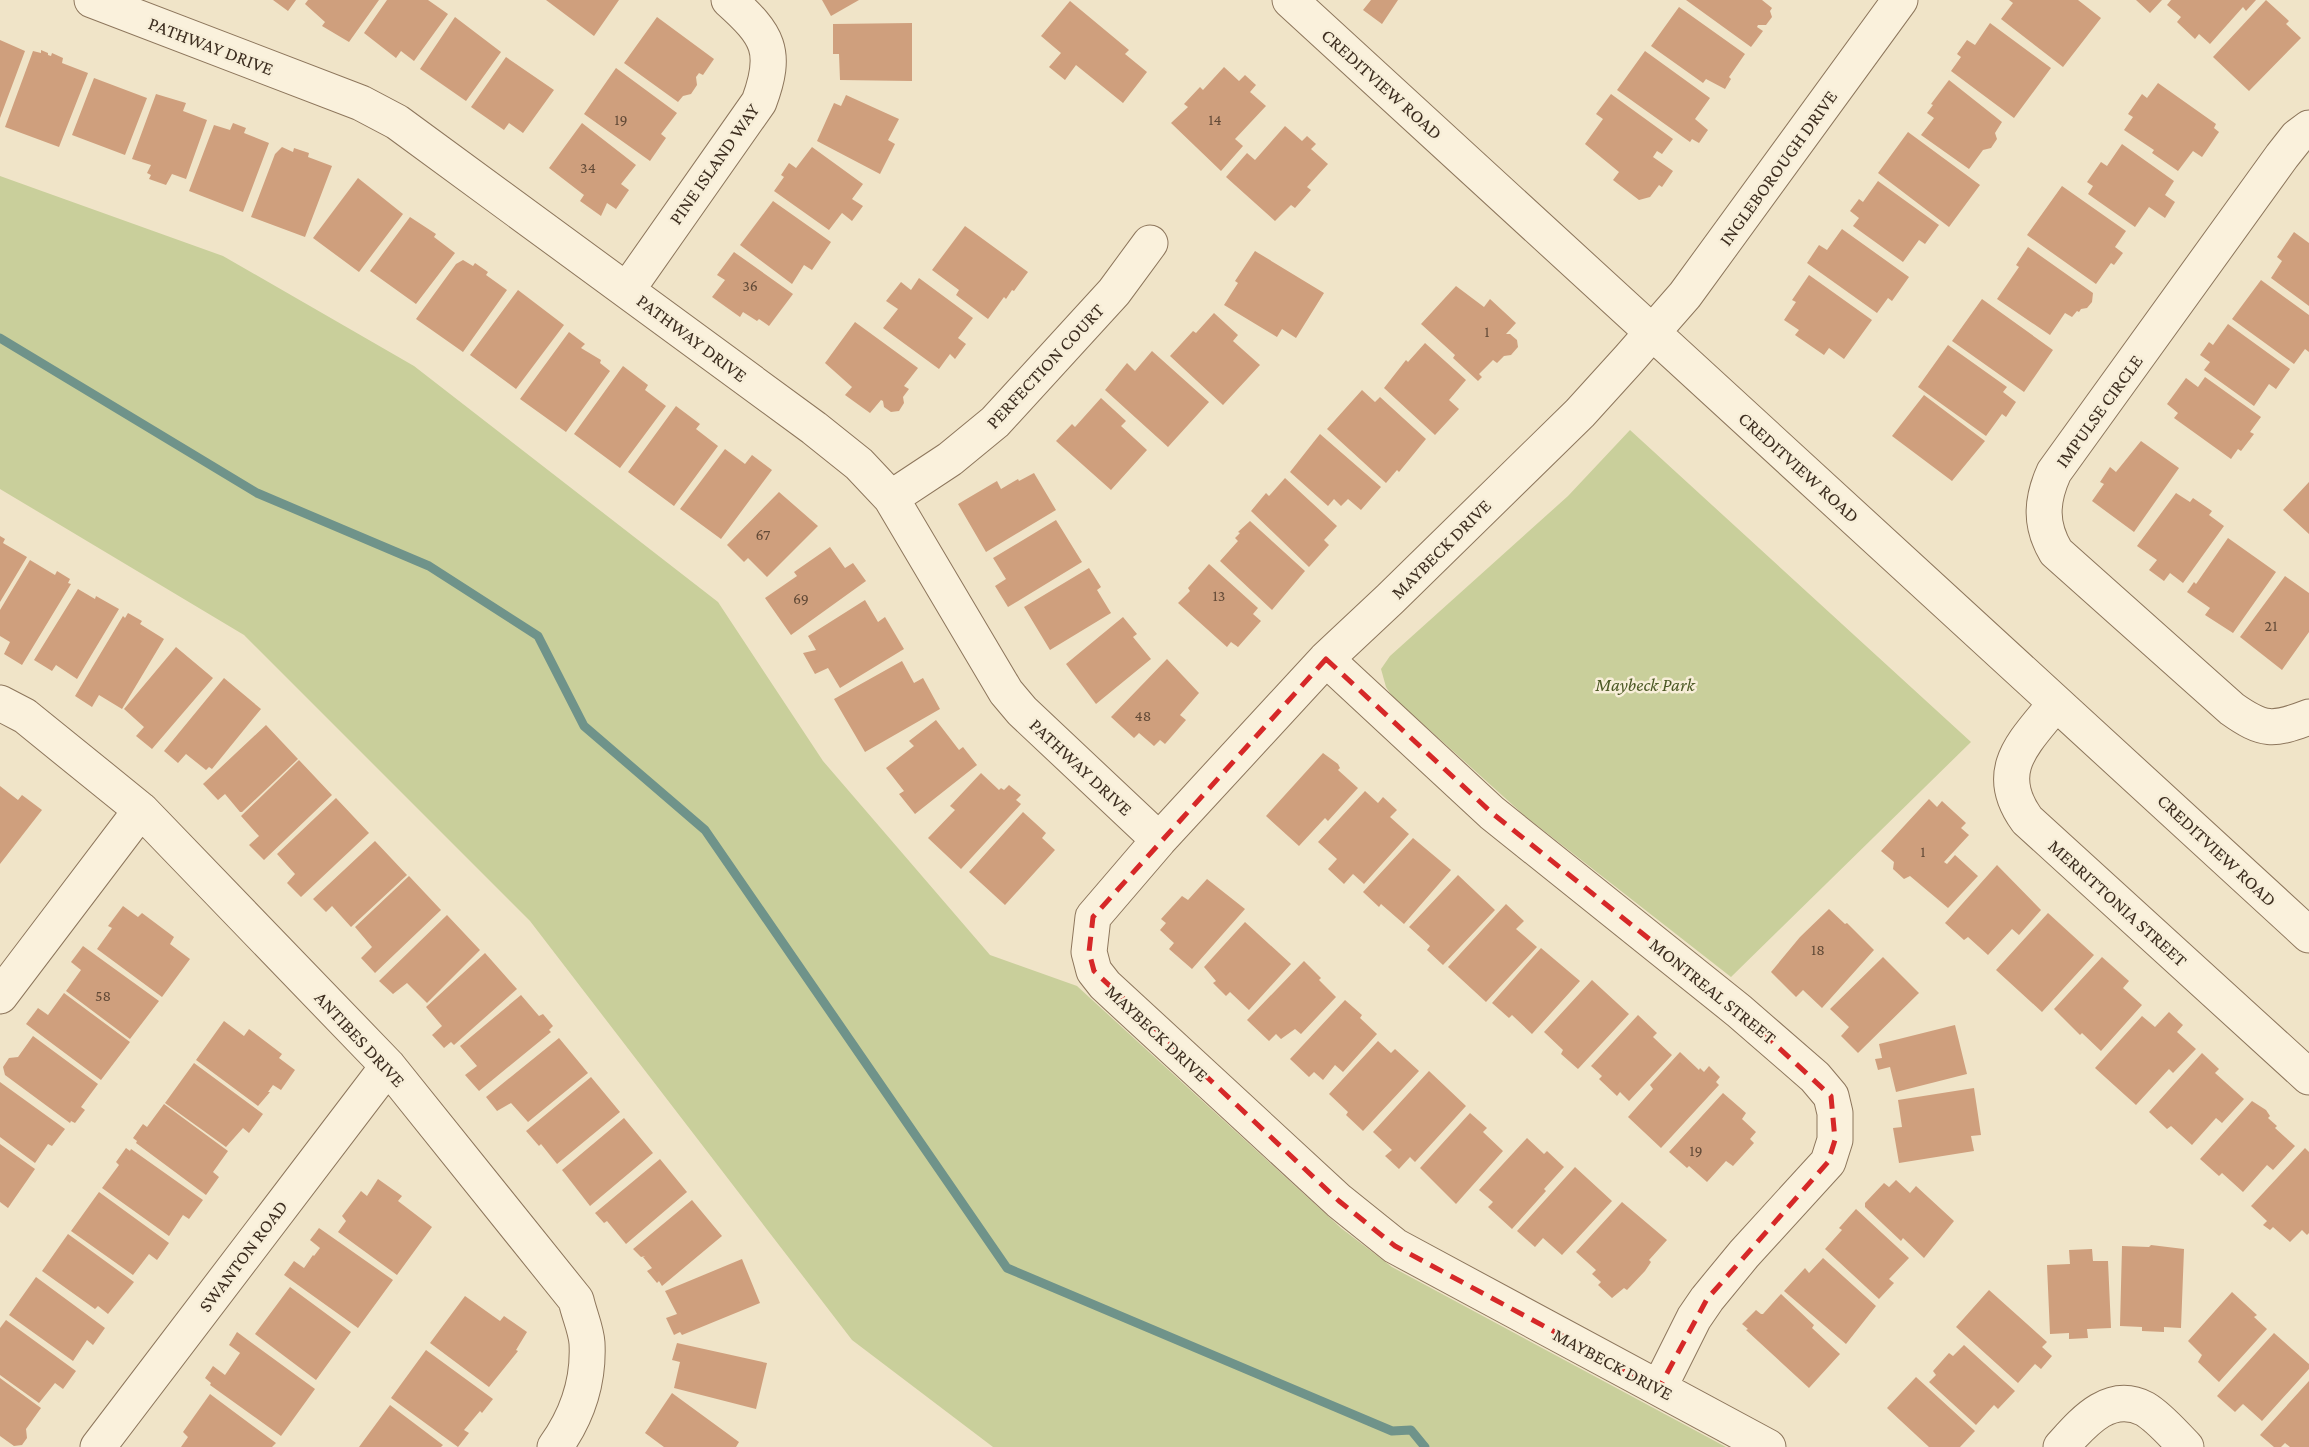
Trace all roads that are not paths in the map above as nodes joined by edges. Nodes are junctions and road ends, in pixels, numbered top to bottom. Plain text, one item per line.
1 (92, 0) edge
2 (729, 0) edge
3 (1290, 0) edge
4 (1900, 0) edge
5 (2309, 128) edge
6 (1150, 243) dead end
7 (627, 290) junction
8 (1651, 332) junction
9 (891, 498) junction
10 (1326, 659) junction
11 (0, 703) edge
12 (2056, 703) junction
13 (2309, 717) edge
14 (141, 810) junction
15 (1159, 840) junction
16 (2309, 934) edge
17 (0, 996) edge
18 (388, 1066) junction
19 (2309, 1077) edge
20 (1659, 1388) junction
21 (98, 1447) edge
22 (555, 1447) edge
23 (1768, 1447) edge
24 (2061, 1447) edge
25 (2186, 1447) edge

1 - 7 street, PATHWAY DRIVE
2 - 7 street, PINE ISLAND WAY
3 - 8 street, CREDITVIEW ROAD
4 - 8 street, INGLEBOROUGH DRIVE
5 - 13 street, IMPULSE CIRCLE
6 - 9 street, PERFECTION COURT
7 - 9 street, PATHWAY DRIVE
8 - 10 street, MAYBECK DRIVE
8 - 12 street, CREDITVIEW ROAD
9 - 15 street, PATHWAY DRIVE
10 - 15 street, MAYBECK DRIVE
10 - 20 street, MONTREAL STREET
11 - 14 street, ANTIBES DRIVE
12 - 16 street, CREDITVIEW ROAD
12 - 19 street, MERRITTONIA STREET
14 - 17 street
14 - 18 street, ANTIBES DRIVE
15 - 20 street, MAYBECK DRIVE
18 - 21 street, SWANTON ROAD
18 - 22 street, ANTIBES DRIVE
20 - 23 street, MAYBECK DRIVE
24 - 25 street

